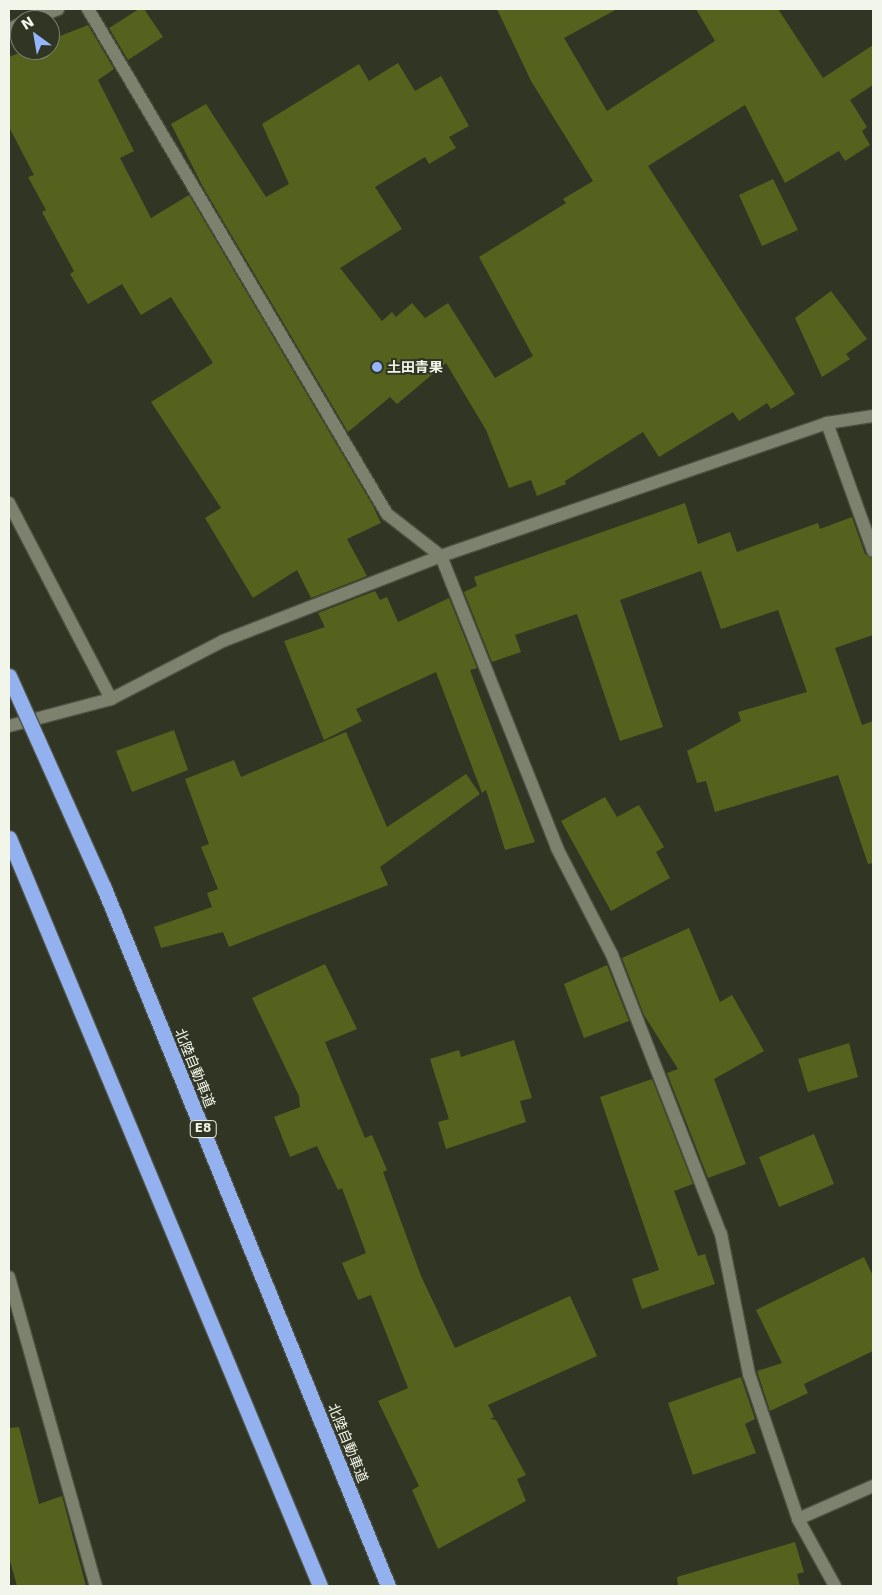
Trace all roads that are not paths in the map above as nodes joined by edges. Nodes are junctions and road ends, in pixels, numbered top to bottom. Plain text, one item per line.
1 (88, 9) edge
2 (873, 416) edge
3 (827, 423) junction
4 (9, 503) edge
5 (873, 551) edge
6 (441, 556) junction
7 (9, 676) edge
8 (111, 699) junction
9 (9, 726) edge
10 (9, 838) edge
11 (9, 1277) edge
12 (873, 1486) edge
13 (798, 1519) junction
14 (96, 1586) edge
15 (320, 1586) edge
16 (388, 1586) edge
17 (835, 1586) edge

1 - 6 street
2 - 3 street
3 - 5 street
3 - 6 street
4 - 8 street
6 - 8 street
6 - 13 street
7 - 16 highway, 北陸自動車道 / E8, bridge
8 - 9 street
10 - 15 highway
11 - 14 street
12 - 13 street
13 - 17 street

